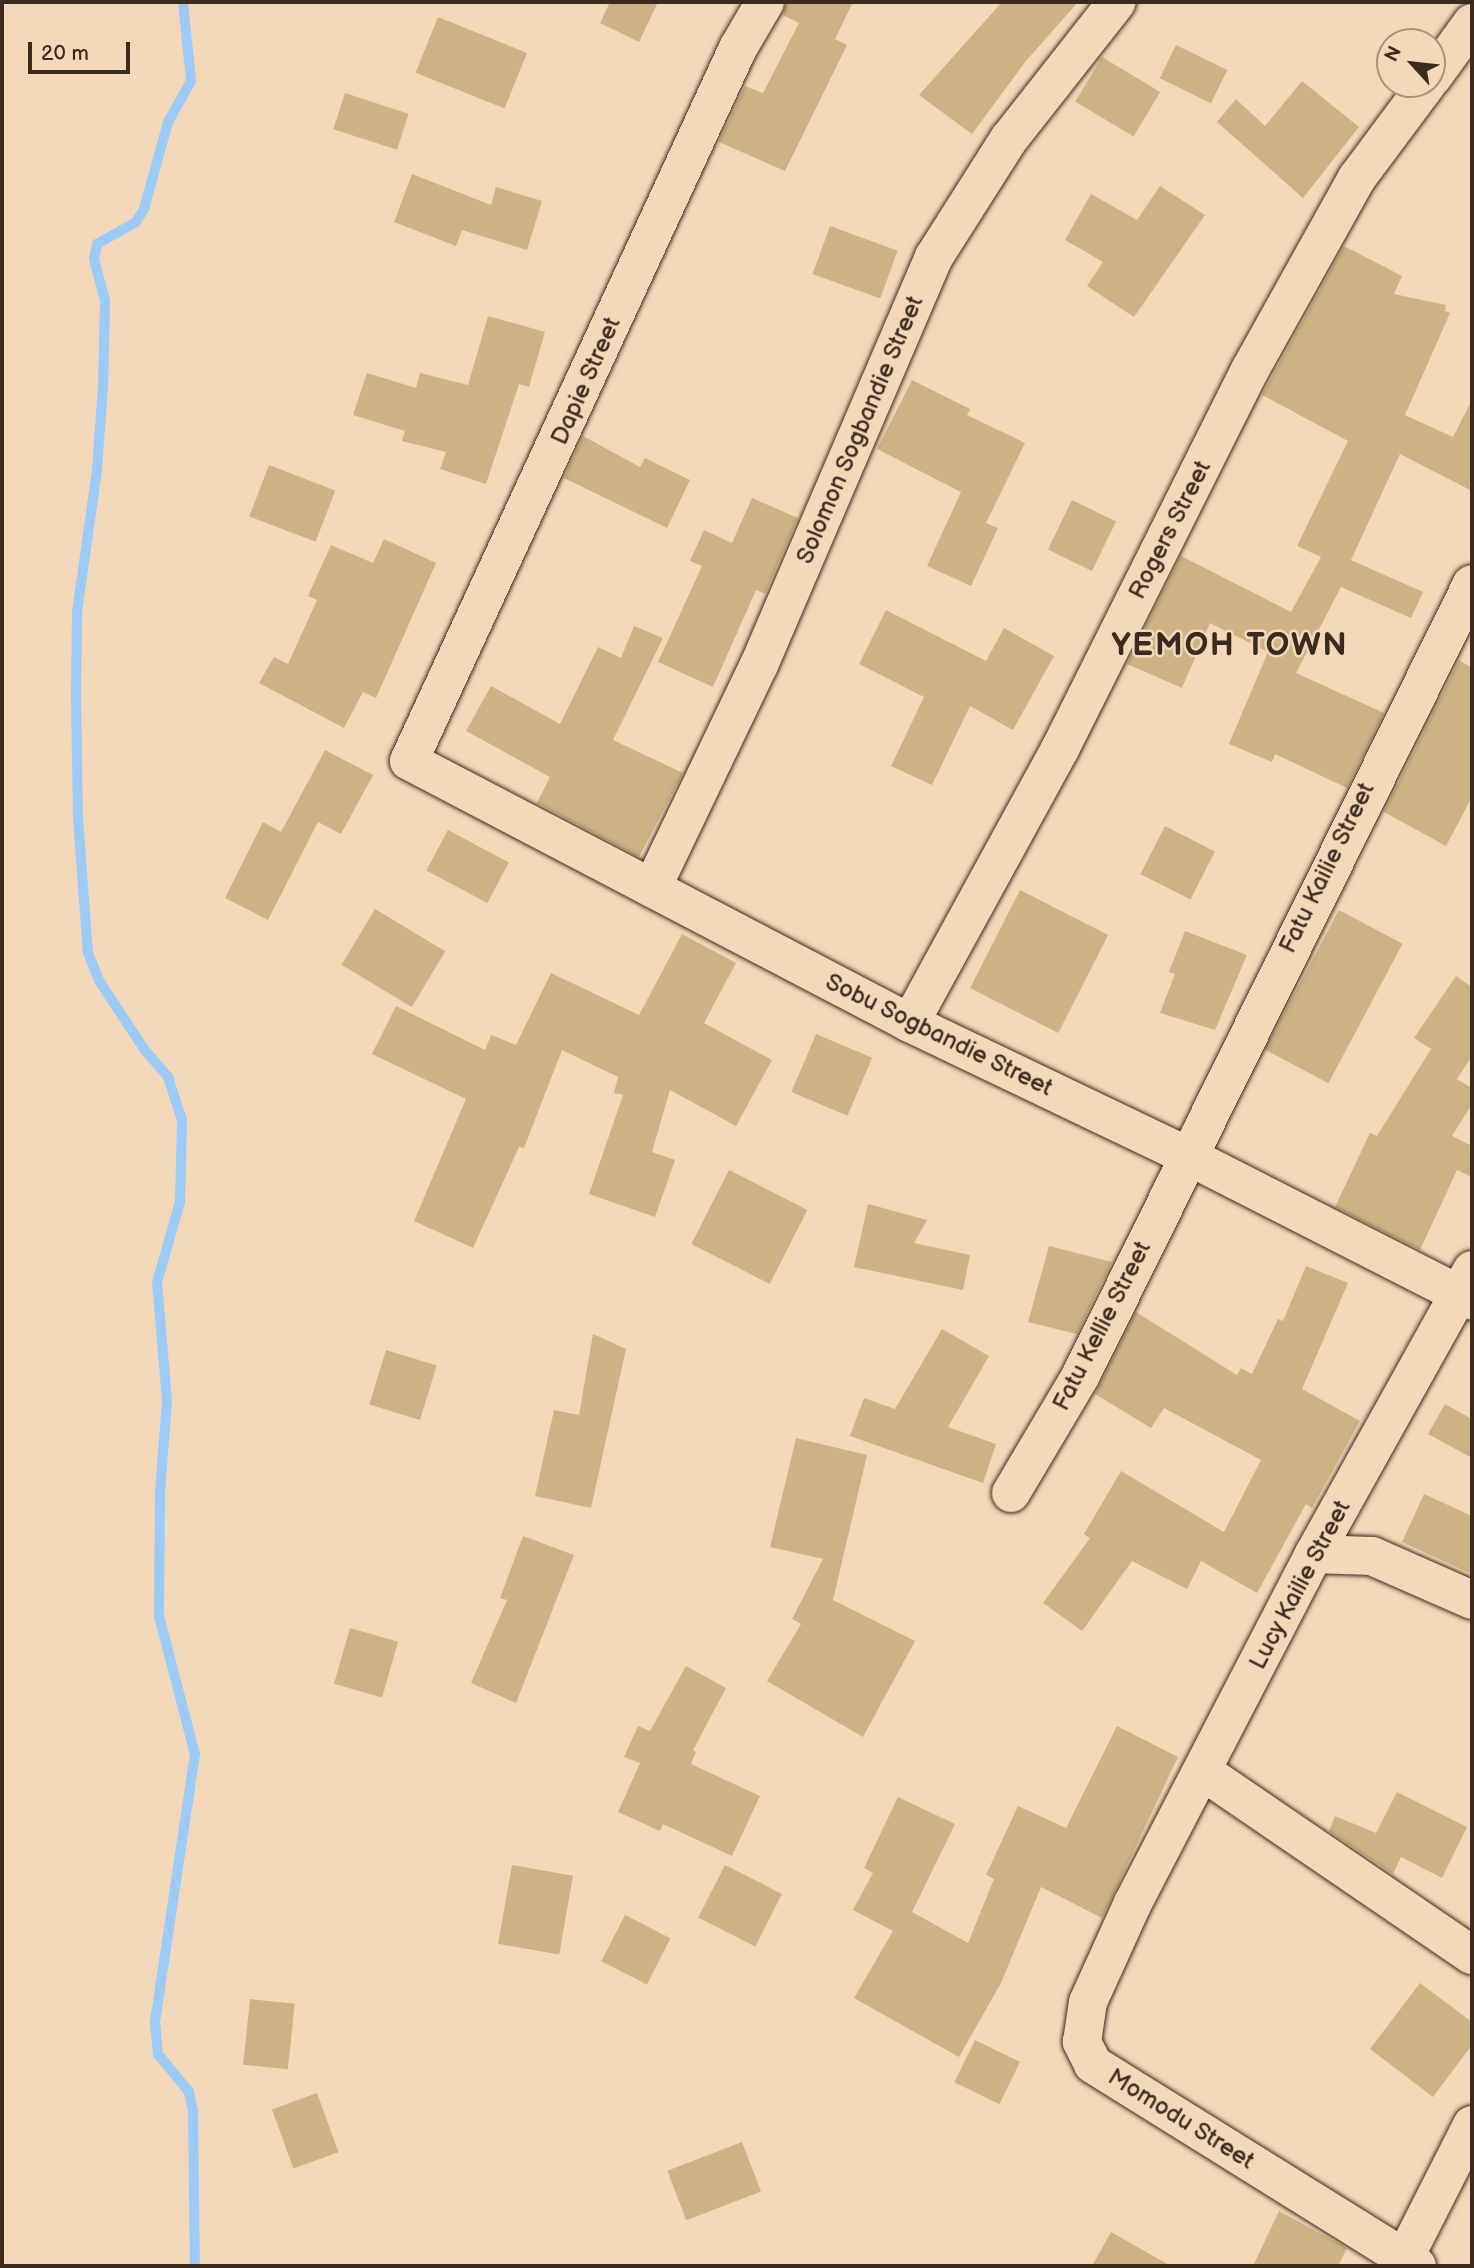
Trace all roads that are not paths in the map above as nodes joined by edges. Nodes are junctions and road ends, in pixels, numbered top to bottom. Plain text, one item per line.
1 (765, 2) edge
2 (1117, 2) edge
3 (1472, 23) edge
4 (1446, 59) edge
5 (1417, 98) edge
6 (1472, 584) edge
7 (409, 761) joint
8 (652, 888) junction
9 (909, 1023) junction
10 (1186, 1155) junction
11 (1468, 1288) edge
12 (1011, 1493) dead end
13 (1314, 1554) junction
14 (1472, 1600) edge
15 (1202, 1771) junction
16 (1133, 1903) joint
17 (1472, 1955) edge
18 (1472, 2125) edge
19 (1413, 2264) edge

1 - 7 street, Dapie Street
2 - 8 street, Solomon Sogbandie Street
3 - 4 street
5 - 9 street, Rogers Street
6 - 10 street, Fatu Kailie Street
7 - 8 street, Sobu Sogbandie Street
8 - 9 street, Sobu Sogbandie Street
9 - 10 street, Sobu Sogbandie Street
10 - 11 street, Sobu Sogbandie Street
10 - 12 street, Fatu Kellie Street
11 - 13 street, Lucy Kailie Street
13 - 14 street
13 - 15 street, Lucy Kailie Street
15 - 16 street, Lucy Kailie Street
15 - 17 street
16 - 19 street, Momodu Street
18 - 19 street

